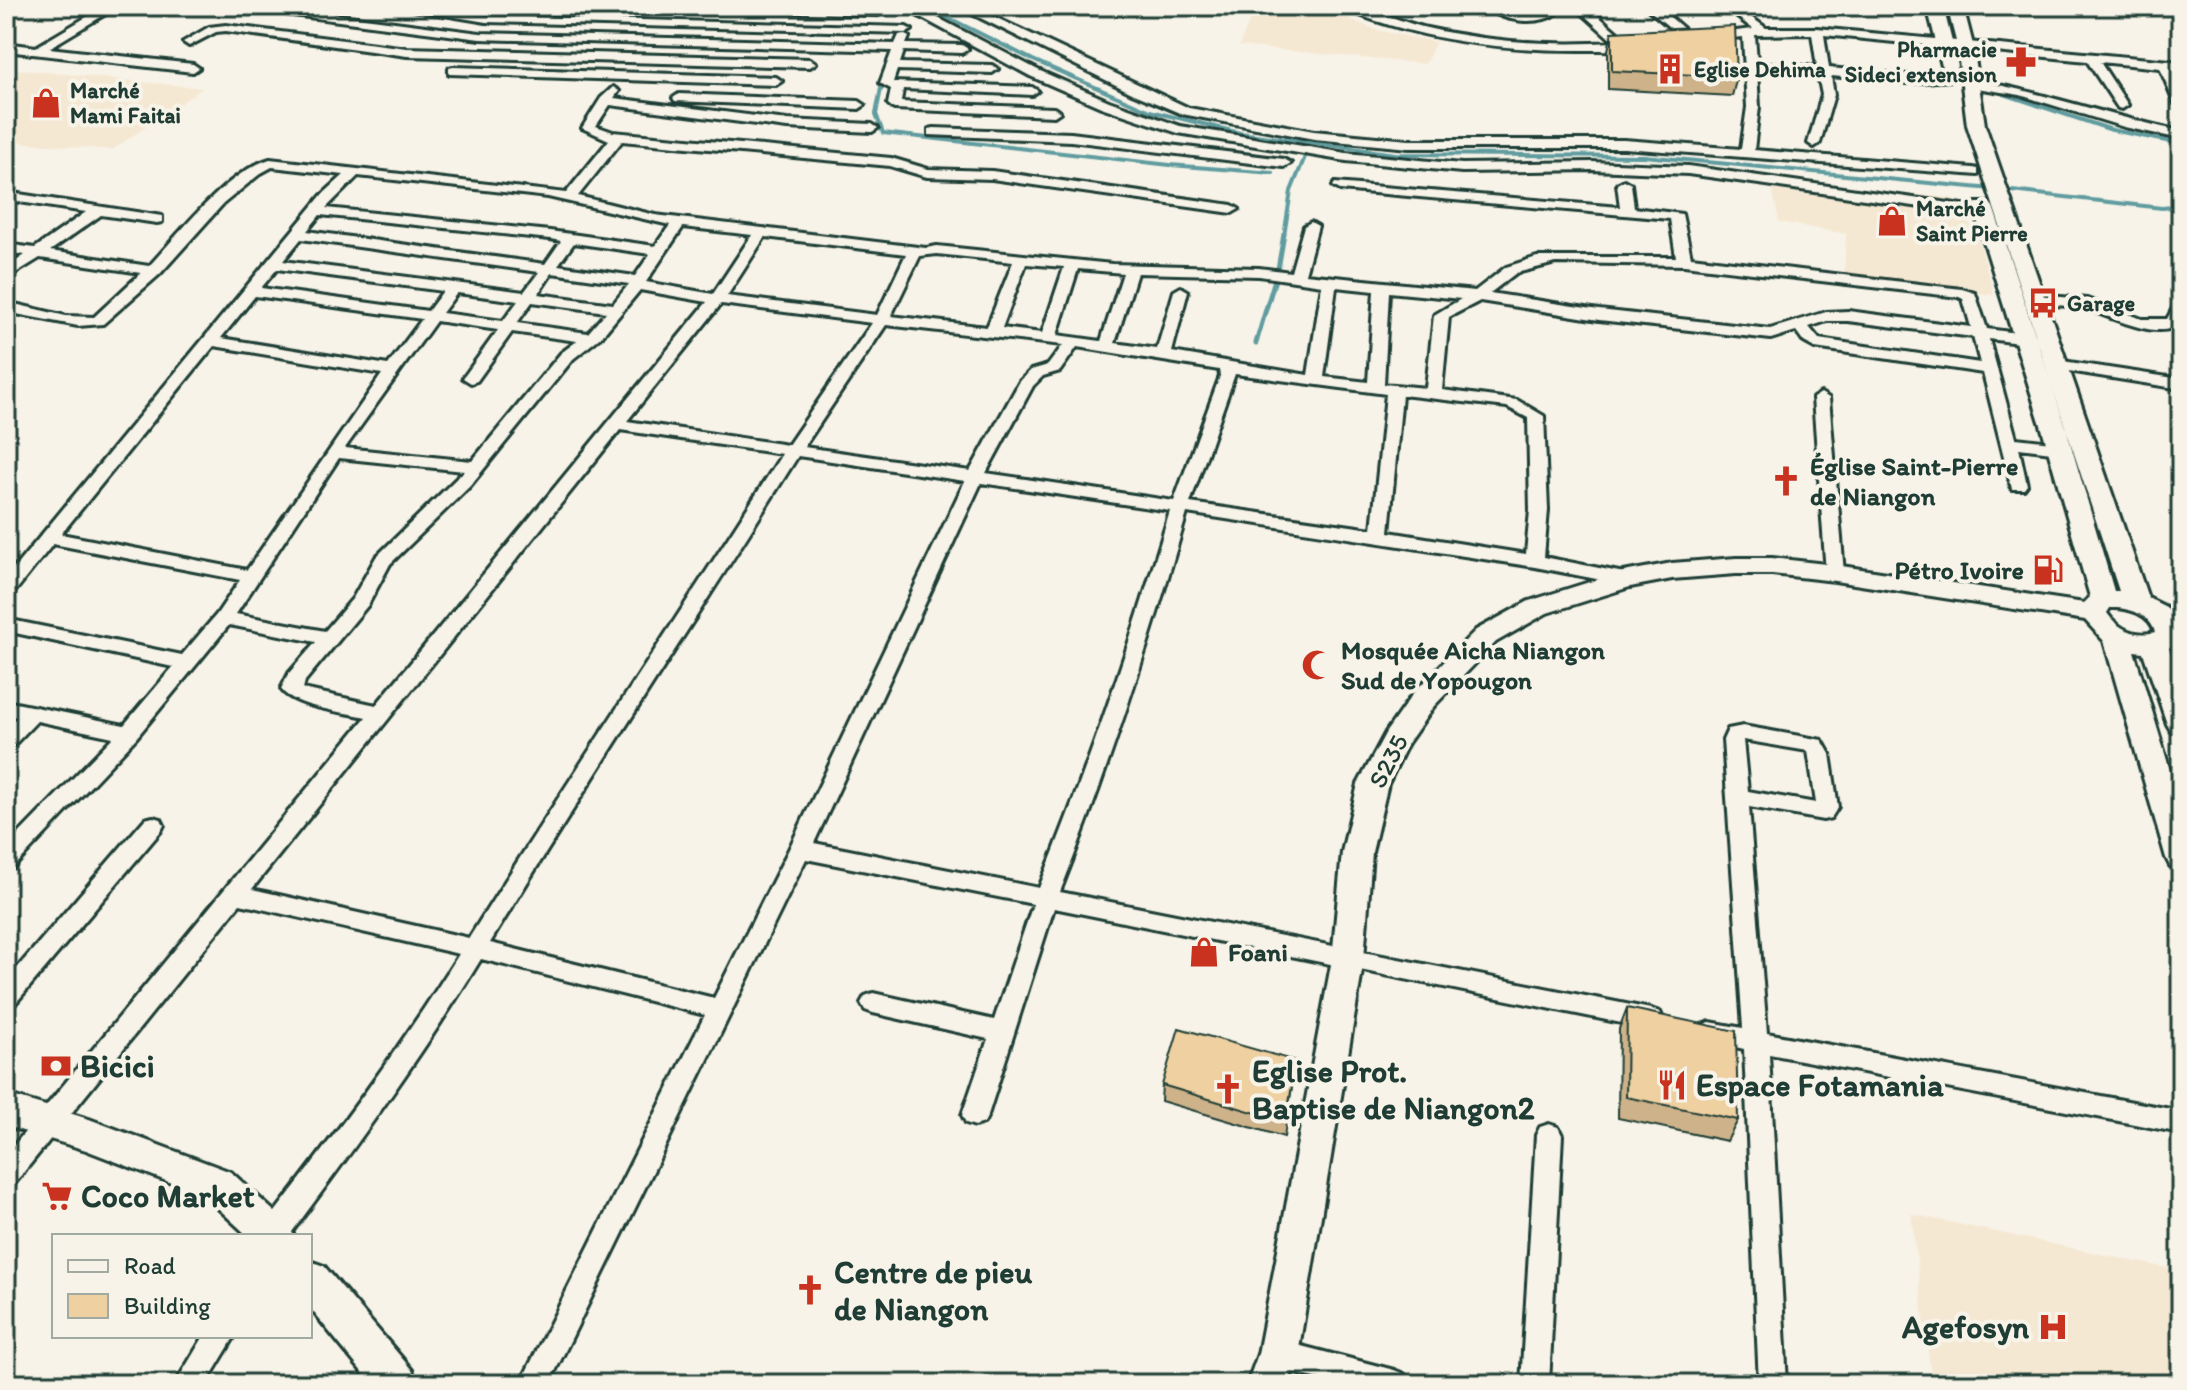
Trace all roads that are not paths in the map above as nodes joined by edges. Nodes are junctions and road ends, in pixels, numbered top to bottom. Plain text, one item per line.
1 (113, 6) edge
2 (245, 6) edge
3 (396, 6) edge
4 (665, 6) edge
5 (677, 6) edge
6 (906, 6) edge
7 (962, 6) edge
8 (1349, 6) edge
9 (1491, 6) edge
10 (1543, 6) edge
11 (1580, 6) edge
12 (1650, 6) edge
13 (1729, 6) edge
14 (1935, 6) edge
15 (1955, 6) edge
16 (878, 12) dead end
17 (656, 22) junction
18 (938, 24) junction
19 (906, 30) junction
20 (1817, 31) junction
21 (1756, 32) junction
22 (189, 42) dead end
23 (644, 42) junction
24 (1651, 43) edge
25 (1946, 43) junction
26 (1625, 45) junction
27 (1965, 45) junction
28 (6, 47) edge
29 (899, 47) junction
30 (40, 49) junction
31 (962, 49) dead end
32 (2091, 57) junction
33 (636, 58) junction
34 (810, 63) dead end
35 (1752, 65) junction
36 (2165, 65) junction
37 (892, 66) junction
38 (2181, 66) edge
39 (193, 68) dead end
40 (992, 69) dead end
41 (453, 71) dead end
42 (1824, 72) junction
43 (626, 77) junction
44 (1960, 80) junction
45 (776, 81) dead end
46 (898, 86) junction
47 (1032, 91) dead end
48 (607, 98) junction
49 (2181, 104) edge
50 (859, 105) dead end
51 (2122, 105) dead end
52 (1054, 112) dead end
53 (872, 128) dead end
54 (934, 132) dead end
55 (2181, 135) edge
56 (614, 136) junction
57 (1814, 143) dead end
58 (1287, 153) junction
59 (1748, 154) junction
60 (355, 172) junction
61 (1279, 181) dead end
62 (1624, 184) dead end
63 (1340, 186) dead end
64 (1984, 190) junction
65 (6, 196) edge
66 (569, 198) junction
67 (1232, 209) dead end
68 (99, 210) junction
69 (317, 211) junction
70 (1628, 212) junction
71 (157, 219) dead end
72 (679, 222) junction
73 (1311, 226) dead end
74 (761, 232) junction
75 (298, 234) junction
76 (570, 238) junction
77 (6, 248) edge
78 (659, 251) junction
79 (915, 251) junction
80 (37, 253) junction
81 (1021, 259) junction
82 (1684, 261) junction
83 (1073, 262) junction
84 (274, 264) junction
85 (548, 267) junction
86 (1131, 269) junction
87 (155, 271) junction
88 (6, 275) edge
89 (1283, 276) junction
90 (1330, 282) junction
91 (637, 283) junction
92 (454, 286) junction
93 (1382, 287) junction
94 (251, 291) junction
95 (1181, 291) dead end
96 (1478, 296) junction
97 (530, 297) junction
98 (2035, 299) junction
99 (716, 301) junction
100 (2181, 306) edge
101 (6, 307) edge
102 (616, 309) junction
103 (432, 315) junction
104 (882, 320) junction
105 (2177, 325) edge
106 (1801, 326) junction
107 (511, 327) junction
108 (992, 334) junction
109 (1979, 334) junction
110 (592, 338) junction
111 (1048, 340) junction
112 (2037, 340) junction
113 (211, 341) junction
114 (1072, 343) junction
115 (1106, 348) junction
116 (1163, 356) junction
117 (2056, 365) junction
118 (1226, 367) junction
119 (1989, 369) junction
120 (393, 371) junction
121 (471, 378) dead end
122 (1316, 381) junction
123 (2181, 384) edge
124 (1376, 387) junction
125 (1395, 389) junction
126 (1434, 393) junction
127 (1821, 398) dead end
128 (617, 425) junction
129 (2009, 442) junction
130 (2060, 448) junction
131 (794, 449) junction
132 (334, 452) junction
133 (476, 467) junction
134 (976, 476) junction
135 (2018, 485) dead end
136 (1180, 507) junction
137 (1380, 536) junction
138 (50, 538) junction
139 (1535, 561) junction
140 (1835, 573) junction
141 (249, 576) junction
142 (1627, 579) junction
143 (6, 590) edge
144 (2136, 602) junction
145 (2044, 606) junction
146 (2099, 606) junction
147 (224, 618) junction
148 (6, 625) edge
149 (2116, 636) junction
150 (330, 638) junction
151 (2169, 643) edge
152 (188, 663) junction
153 (2129, 678) junction
154 (6, 708) edge
155 (33, 713) junction
156 (382, 714) junction
157 (2181, 724) edge
158 (129, 733) junction
159 (6, 741) edge
160 (1735, 797) dead end
161 (153, 825) dead end
162 (800, 849) junction
163 (2181, 858) edge
164 (6, 861) edge
165 (235, 894) junction
166 (1046, 898) junction
167 (473, 948) junction
168 (1348, 959) junction
169 (6, 998) edge
170 (873, 1003) dead end
171 (720, 1009) junction
172 (1002, 1032) junction
173 (1756, 1042) junction
174 (6, 1110) edge
175 (975, 1115) dead end
176 (48, 1122) junction
177 (2181, 1122) edge
178 (1549, 1135) dead end
179 (6, 1175) edge
180 (274, 1234) edge
181 (276, 1234) edge
182 (312, 1281) edge
183 (220, 1338) edge
184 (1278, 1354) junction
185 (189, 1384) edge
186 (398, 1384) edge
187 (534, 1384) edge
188 (1267, 1384) edge
189 (1394, 1384) edge
190 (1535, 1384) edge
191 (1773, 1384) edge

1 - 30 street
2 - 23 street
3 - 17 street
4 - 17 street
5 - 16 street
6 - 18 street
7 - 59 street
8 - 26 street
9 - 10 street
11 - 26 street
12 - 21 street
13 - 21 street
14 - 25 main road
15 - 27 main road
17 - 19 street
17 - 23 street
18 - 19 street
18 - 58 street
19 - 29 street
20 - 21 street
20 - 25 street
20 - 42 street
21 - 35 street
22 - 33 street
23 - 29 street
23 - 33 street
24 - 26 street
25 - 27 street
25 - 44 main road
27 - 32 street
27 - 44 main road
28 - 30 street
29 - 31 street
29 - 37 street
30 - 39 street
32 - 36 street
32 - 51 street
33 - 34 street
33 - 43 street
35 - 42 street
35 - 59 street
36 - 38 street
36 - 49 street
37 - 40 street
37 - 46 street
41 - 43 street
42 - 44 street
42 - 57 street
43 - 45 street
43 - 48 street
44 - 55 street
44 - 64 main road
46 - 47 street
46 - 52 street
48 - 50 street
48 - 53 street
48 - 56 street
54 - 58 street
56 - 66 street
56 - 67 street
58 - 61 street
58 - 64 street
59 - 64 street
60 - 66 street
60 - 69 street
60 - 87 street
62 - 70 street
63 - 70 street
64 - 98 main road
64 - 112 main road
65 - 68 street
66 - 72 street
68 - 71 street
68 - 80 street
69 - 75 street
69 - 76 street
70 - 82 street
72 - 74 street
72 - 78 street
73 - 89 street
74 - 79 street
74 - 99 street
75 - 84 street
75 - 85 street
76 - 78 street
76 - 85 street
77 - 80 street
78 - 91 street
79 - 81 street
79 - 104 street
80 - 87 street
80 - 88 street
81 - 83 street
81 - 108 street
82 - 96 street
82 - 109 street
83 - 86 street
83 - 111 street
84 - 92 street
84 - 94 street
85 - 91 street
85 - 97 street
86 - 89 street
86 - 115 street
87 - 101 street
89 - 90 street
90 - 93 street
90 - 122 street
91 - 99 street
91 - 102 street
92 - 97 street
92 - 103 street
93 - 96 street
93 - 124 street
94 - 103 street
94 - 113 street
95 - 116 street
96 - 106 street
96 - 126 street
97 - 102 street
97 - 107 street
98 - 105 street
98 - 112 main road
99 - 104 street
99 - 128 street
100 - 105 street
102 - 110 street
103 - 107 street
103 - 120 street
104 - 108 street
104 - 131 street
106 - 109 street
106 - 119 street
107 - 110 street
107 - 121 street
108 - 111 street
109 - 112 street
109 - 119 street
110 - 133 street
111 - 114 street
112 - 117 main road
112 - 130 main road
113 - 120 street
113 - 138 street
114 - 115 street
114 - 134 street
115 - 116 street
116 - 118 street
117 - 123 street
117 - 144 main road
118 - 122 street
118 - 136 street
119 - 129 street
120 - 132 street
122 - 124 street
124 - 125 street
125 - 126 street
125 - 137 street
126 - 139 street
127 - 140 street
128 - 131 street
128 - 156 street
129 - 130 street
129 - 135 street
130 - 146 main road
131 - 134 street
131 - 167 street
132 - 133 street
132 - 141 street
133 - 150 street
134 - 136 street
134 - 162 street
136 - 137 street
136 - 166 street
137 - 139 street
138 - 141 street
138 - 143 street
139 - 142 street
140 - 142 main road, S235
140 - 145 main road, S235
141 - 147 street
142 - 168 main road, S235
144 - 146 main road, S235
144 - 151 main road
145 - 146 main road, S235
145 - 153 main road
146 - 149 main road
147 - 150 street
147 - 152 street
148 - 152 street
149 - 151 main road
149 - 153 main road
150 - 156 street
151 - 157 main road
152 - 158 street
153 - 163 main road
154 - 155 street
155 - 158 street
155 - 159 street
156 - 165 street
158 - 164 street
160 - 173 street
161 - 169 street
162 - 166 street
162 - 171 street
165 - 167 street
165 - 176 street
166 - 168 street
166 - 172 street
167 - 171 street
167 - 181 street
168 - 173 street
168 - 184 main road, S235
170 - 172 street
171 - 187 street
172 - 175 street
173 - 177 street
173 - 191 street
174 - 176 main road
176 - 179 street
176 - 180 main road
178 - 190 street
182 - 186 main road
183 - 185 street
184 - 188 main road, S235
184 - 189 street

